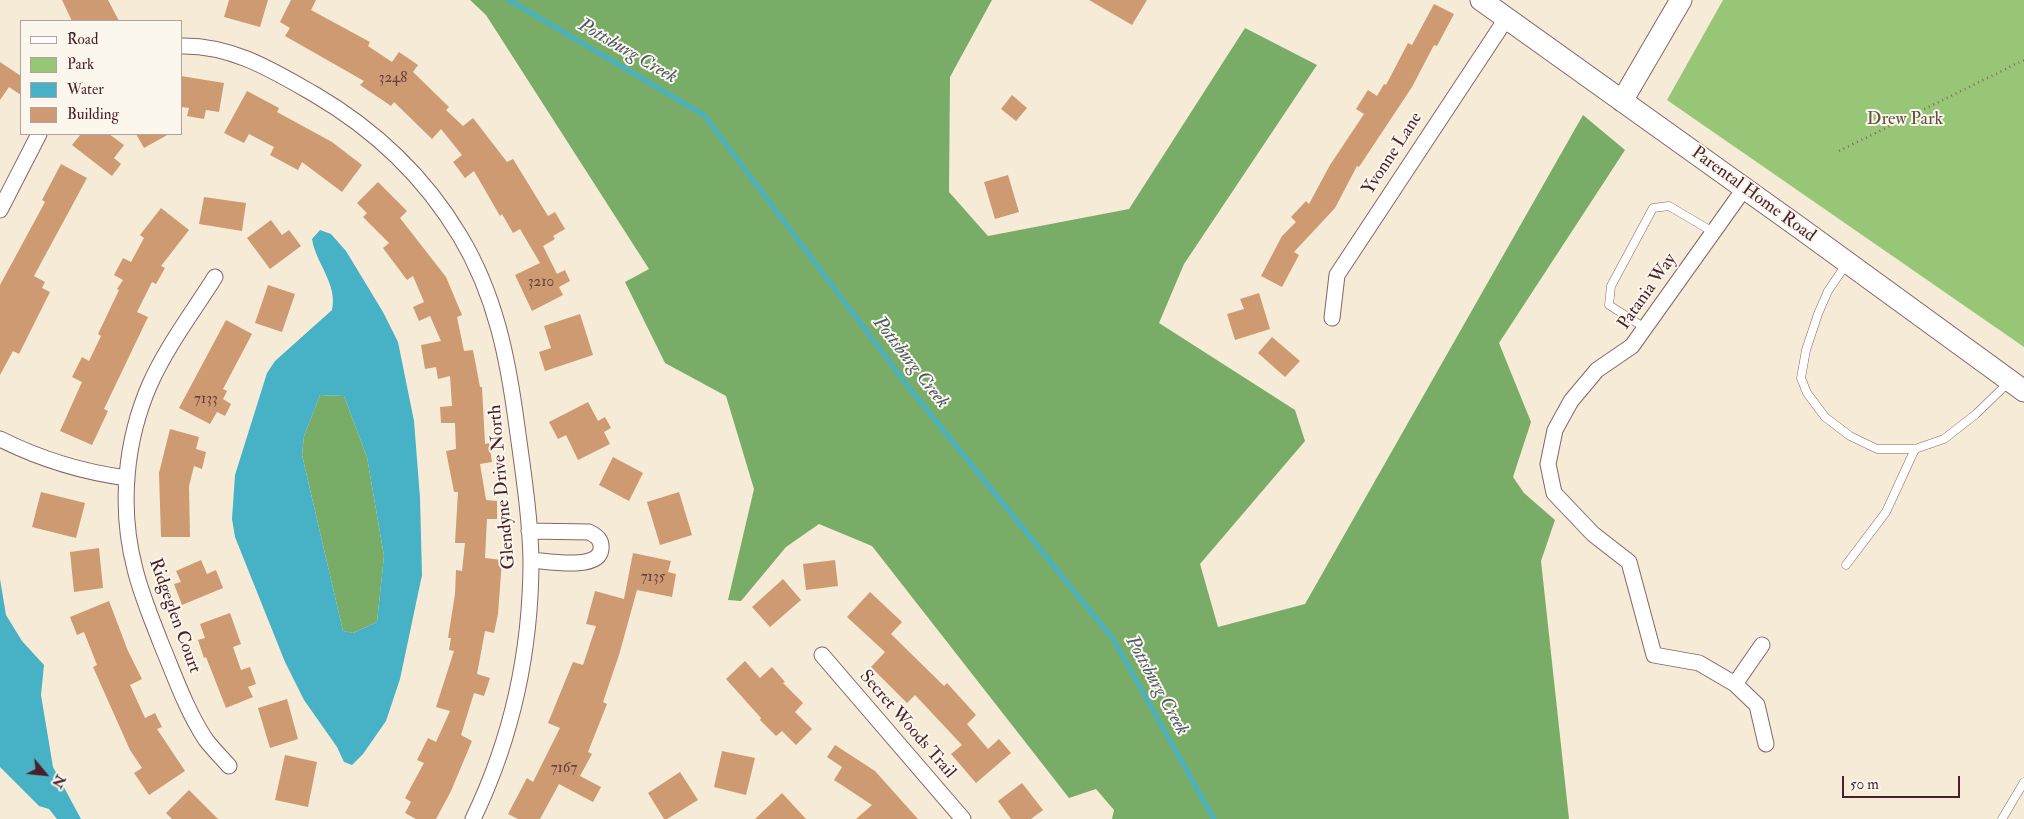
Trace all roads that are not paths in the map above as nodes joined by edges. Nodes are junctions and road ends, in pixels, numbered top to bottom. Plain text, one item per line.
1 (1481, 0) edge
2 (1681, 0) edge
3 (1506, 19) junction
4 (182, 46) edge
5 (1622, 101) junction
6 (38, 135) edge
7 (1744, 188) junction
8 (0, 210) edge
9 (1713, 232) junction
10 (1848, 262) junction
11 (215, 277) dead end
12 (1332, 318) dead end
13 (1645, 328) junction
14 (2017, 386) edge
15 (0, 439) edge
16 (1916, 449) junction
17 (127, 478) junction
18 (529, 531) junction
19 (531, 560) junction
20 (1846, 564) dead end
21 (1762, 645) dead end
22 (822, 656) dead end
23 (1735, 684) junction
24 (1766, 744) dead end
25 (229, 766) dead end
26 (2024, 782) edge
27 (473, 819) edge
28 (963, 819) edge
29 (2002, 819) edge

1 - 3 main road, Parental Home Road
2 - 5 main road
3 - 5 main road, Parental Home Road
3 - 12 street, Yvonne Lane
4 - 18 street, Glendyne Drive North
5 - 7 main road, Parental Home Road
6 - 8 street
7 - 9 street, Patania Way
7 - 10 main road, Parental Home Road
9 - 13 street, Patania Way
9 - 13 lane
10 - 14 main road, Parental Home Road
10 - 16 lane
11 - 17 street, Ridgeglen Court
13 - 23 street, Patania Way
14 - 16 lane
15 - 17 street
16 - 20 lane
17 - 25 street, Ridgeglen Court
18 - 19 street, Glendyne Drive North
18 - 19 street
19 - 27 street, Glendyne Drive North
21 - 23 street
22 - 28 street, Secret Woods Trail
23 - 24 street, Patania Way
26 - 29 lane

